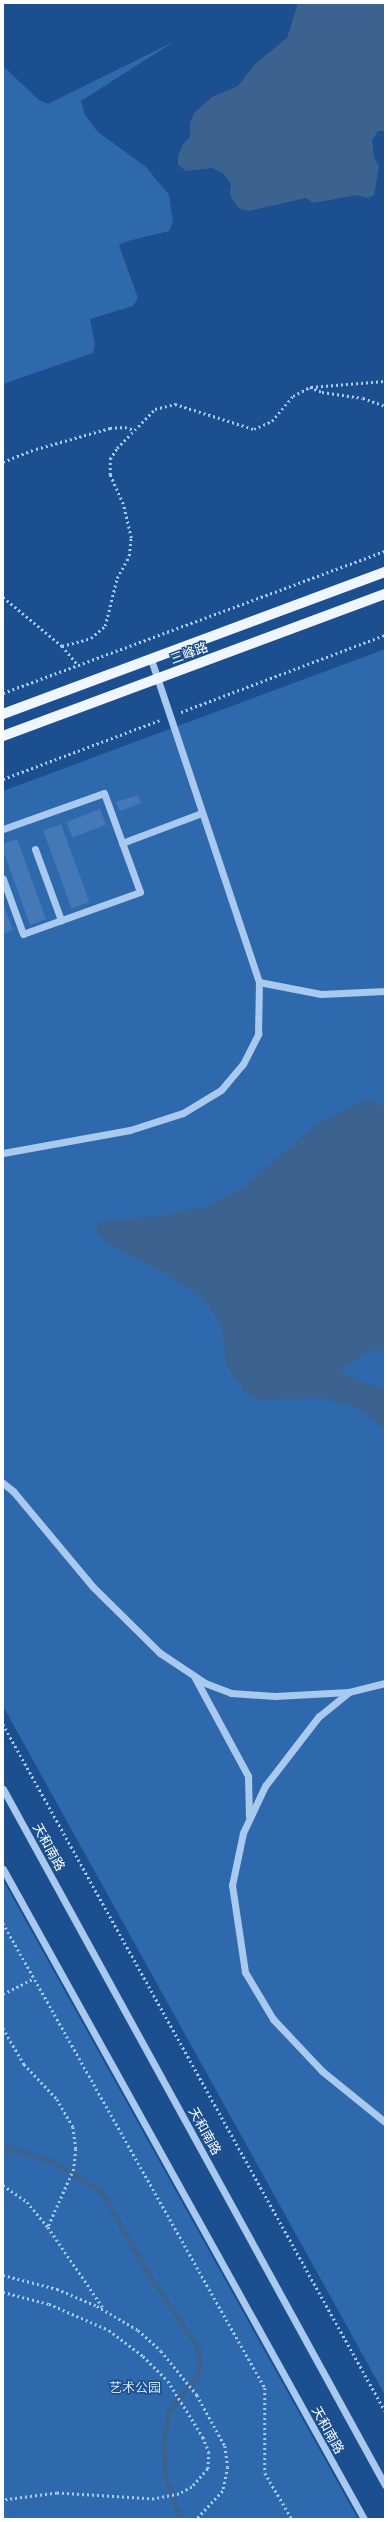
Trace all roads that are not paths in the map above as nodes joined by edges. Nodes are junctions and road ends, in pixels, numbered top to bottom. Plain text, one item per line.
1 (385, 572) edge
2 (385, 594) edge
3 (151, 659) junction
4 (158, 679) junction
5 (3, 714) edge
6 (3, 736) edge
7 (202, 813) junction
8 (3, 829) edge
9 (122, 843) junction
10 (35, 849) dead end
11 (3, 879) edge
12 (61, 920) junction
13 (259, 982) junction
14 (385, 990) edge
15 (3, 1153) edge
16 (3, 1483) edge
17 (193, 1674) junction
18 (385, 1683) edge
19 (349, 1692) junction
20 (3, 1789) edge
21 (249, 1819) junction
22 (3, 1869) edge
23 (385, 2122) edge
24 (385, 2484) edge
25 (364, 2519) edge

1 - 3 main road, 三峰路
2 - 4 main road, 三峰路
3 - 4 street
3 - 5 main road, 三峰路
4 - 6 main road, 三峰路
4 - 7 street
7 - 9 street
7 - 13 street
8 - 9 street
9 - 12 street
10 - 12 street
11 - 12 street
13 - 14 street
13 - 15 street
16 - 17 street
17 - 19 street
17 - 21 street
18 - 19 street
19 - 21 street
20 - 24 street, 天和南路
21 - 23 street
22 - 25 street, 天和南路

